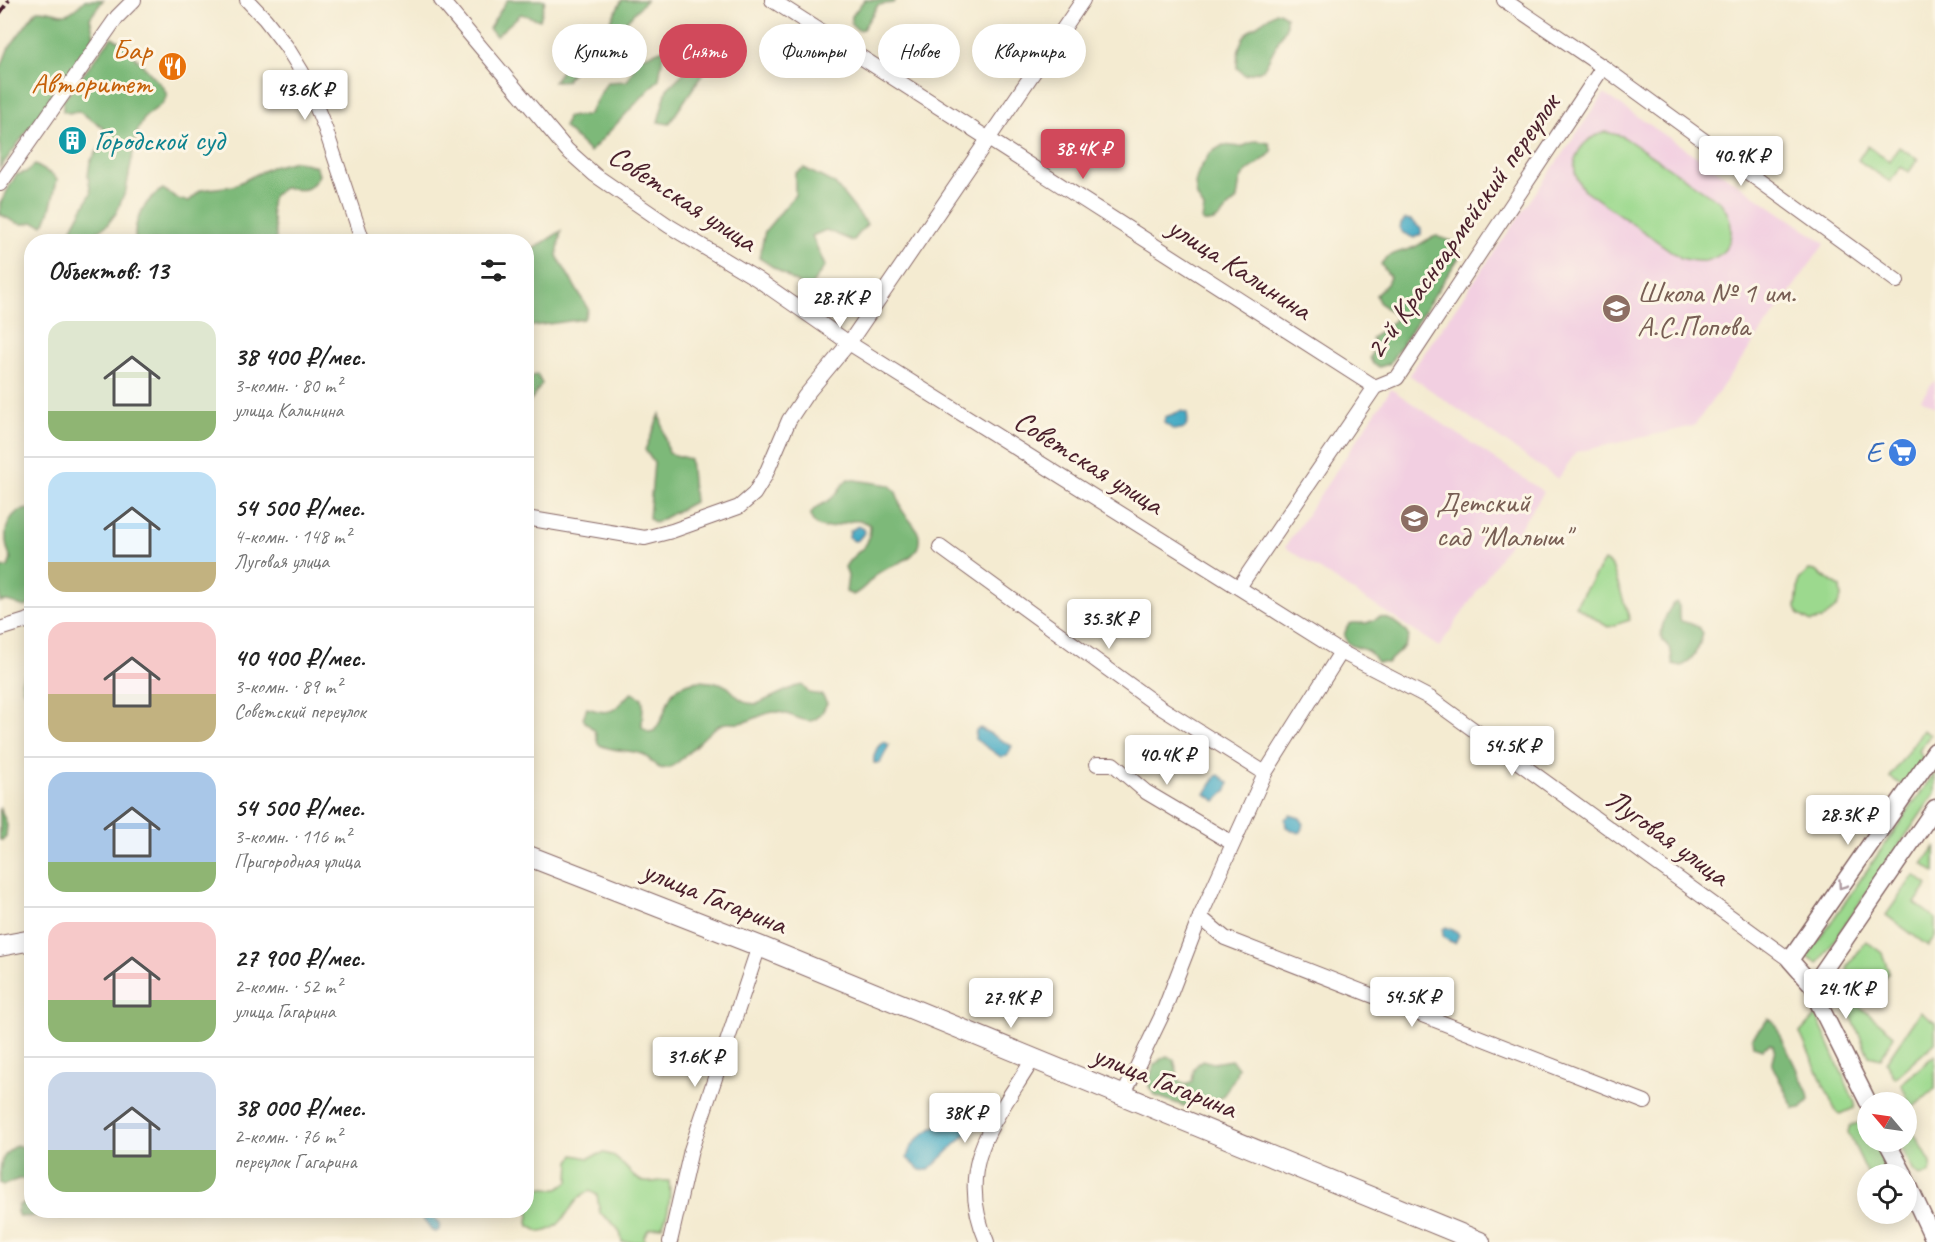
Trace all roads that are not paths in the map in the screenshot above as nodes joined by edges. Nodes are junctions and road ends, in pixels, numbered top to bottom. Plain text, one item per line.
1 (134, 0) edge
2 (247, 0) edge
3 (441, 0) edge
4 (772, 0) edge
5 (1083, 0) edge
6 (1504, 0) edge
7 (1603, 67) junction
8 (990, 139) junction
9 (0, 184) edge
10 (360, 234) edge
11 (1897, 281) dead end
12 (849, 343) junction
13 (1375, 387) junction
14 (534, 519) edge
15 (940, 547) dead end
16 (1239, 587) junction
17 (24, 622) edge
18 (0, 629) edge
19 (1341, 652) junction
20 (1935, 750) edge
21 (1096, 764) dead end
22 (1265, 773) junction
23 (1935, 808) edge
24 (1232, 843) junction
25 (534, 858) edge
26 (1200, 917) junction
27 (24, 942) edge
28 (0, 946) edge
29 (759, 946) junction
30 (1790, 960) junction
31 (1813, 986) junction
32 (1033, 1059) junction
33 (1863, 1092) edge
34 (1123, 1096) junction
35 (1645, 1102) dead end
36 (1917, 1204) edge
37 (1451, 1237) edge
38 (670, 1242) edge
39 (987, 1242) edge
40 (1480, 1242) edge
41 (1935, 1242) edge

1 - 9 street
2 - 10 street
3 - 12 street, Советская улица
4 - 8 street, улица Калинина
5 - 8 street
6 - 7 street
7 - 11 street
7 - 13 street, 2-й Красноармейский переулок
8 - 12 street
8 - 13 street, улица Калинина
12 - 14 street
12 - 16 street, Советская улица
13 - 16 street, 2-й Красноармейский переулок
15 - 22 street
16 - 19 street, Луговая улица
17 - 18 street
19 - 22 street
19 - 30 street, Луговая улица
20 -> 30 street
21 - 24 street
22 - 24 street
23 - 31 street
24 - 26 street
25 - 29 main road, улица Гагарина
26 - 34 street
26 - 35 street
27 - 28 main road
29 - 32 main road, улица Гагарина
29 - 38 street
30 - 31 street
31 - 33 street
32 - 34 main road, улица Гагарина
32 - 39 street
34 - 37 main road, улица Гагарина
36 - 41 street
37 - 40 main road, улица Гагарина

